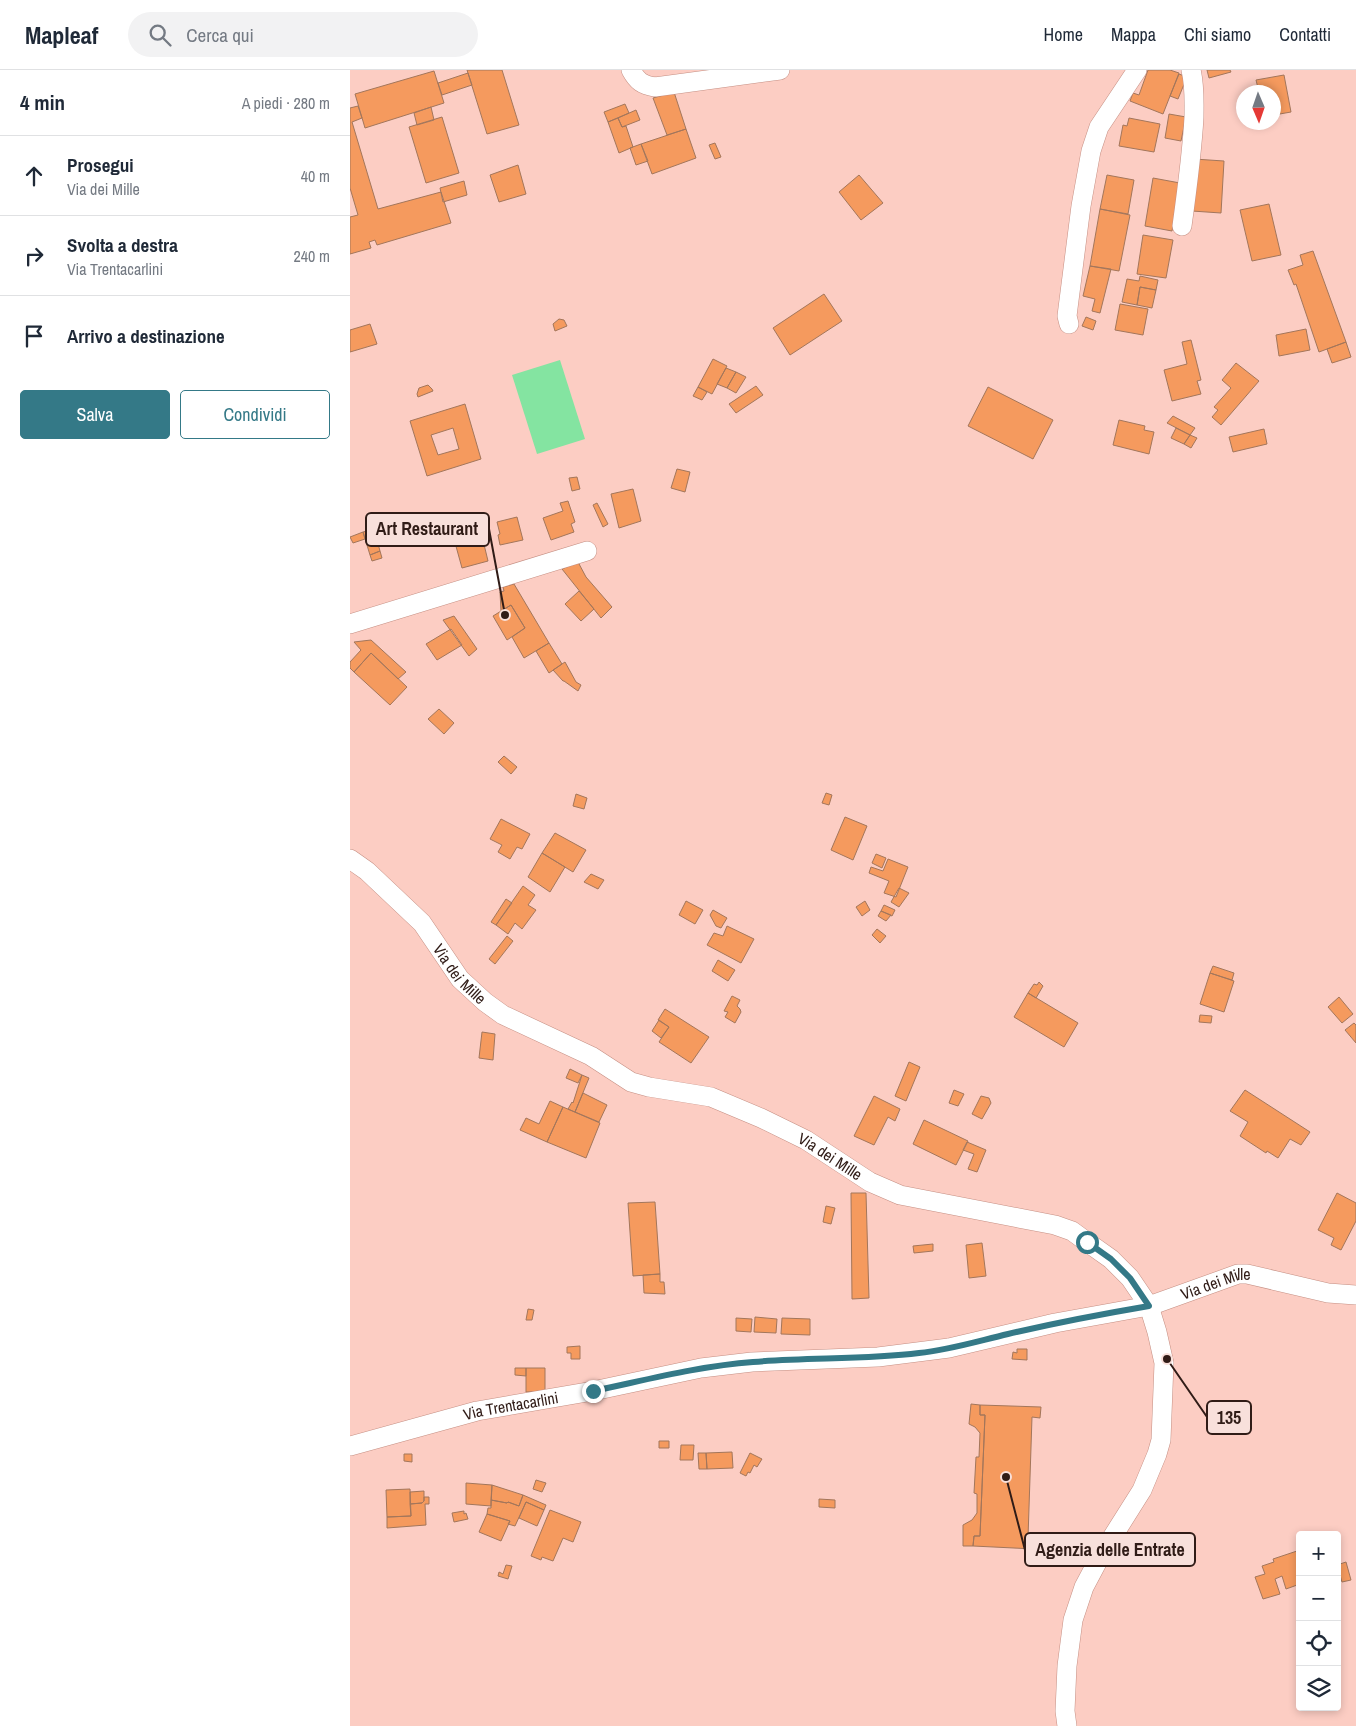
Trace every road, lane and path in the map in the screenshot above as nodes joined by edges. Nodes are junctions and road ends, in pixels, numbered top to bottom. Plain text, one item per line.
1 (631, 70) edge
2 (780, 70) edge
3 (1137, 70) edge
4 (1191, 70) edge
5 (1182, 226) dead end
6 (1068, 324) dead end
7 (587, 550) dead end
8 (350, 624) edge
9 (350, 859) edge
10 (1356, 1295) edge
11 (1149, 1306) junction
12 (350, 1446) edge
13 (1067, 1726) edge

1 - 2 street
3 - 6 street
4 - 5 street
7 - 8 street
9 - 11 street, Via dei Mille
10 - 11 street, Via dei Mille
11 - 12 street, Via Trentacarlini
11 - 13 street

